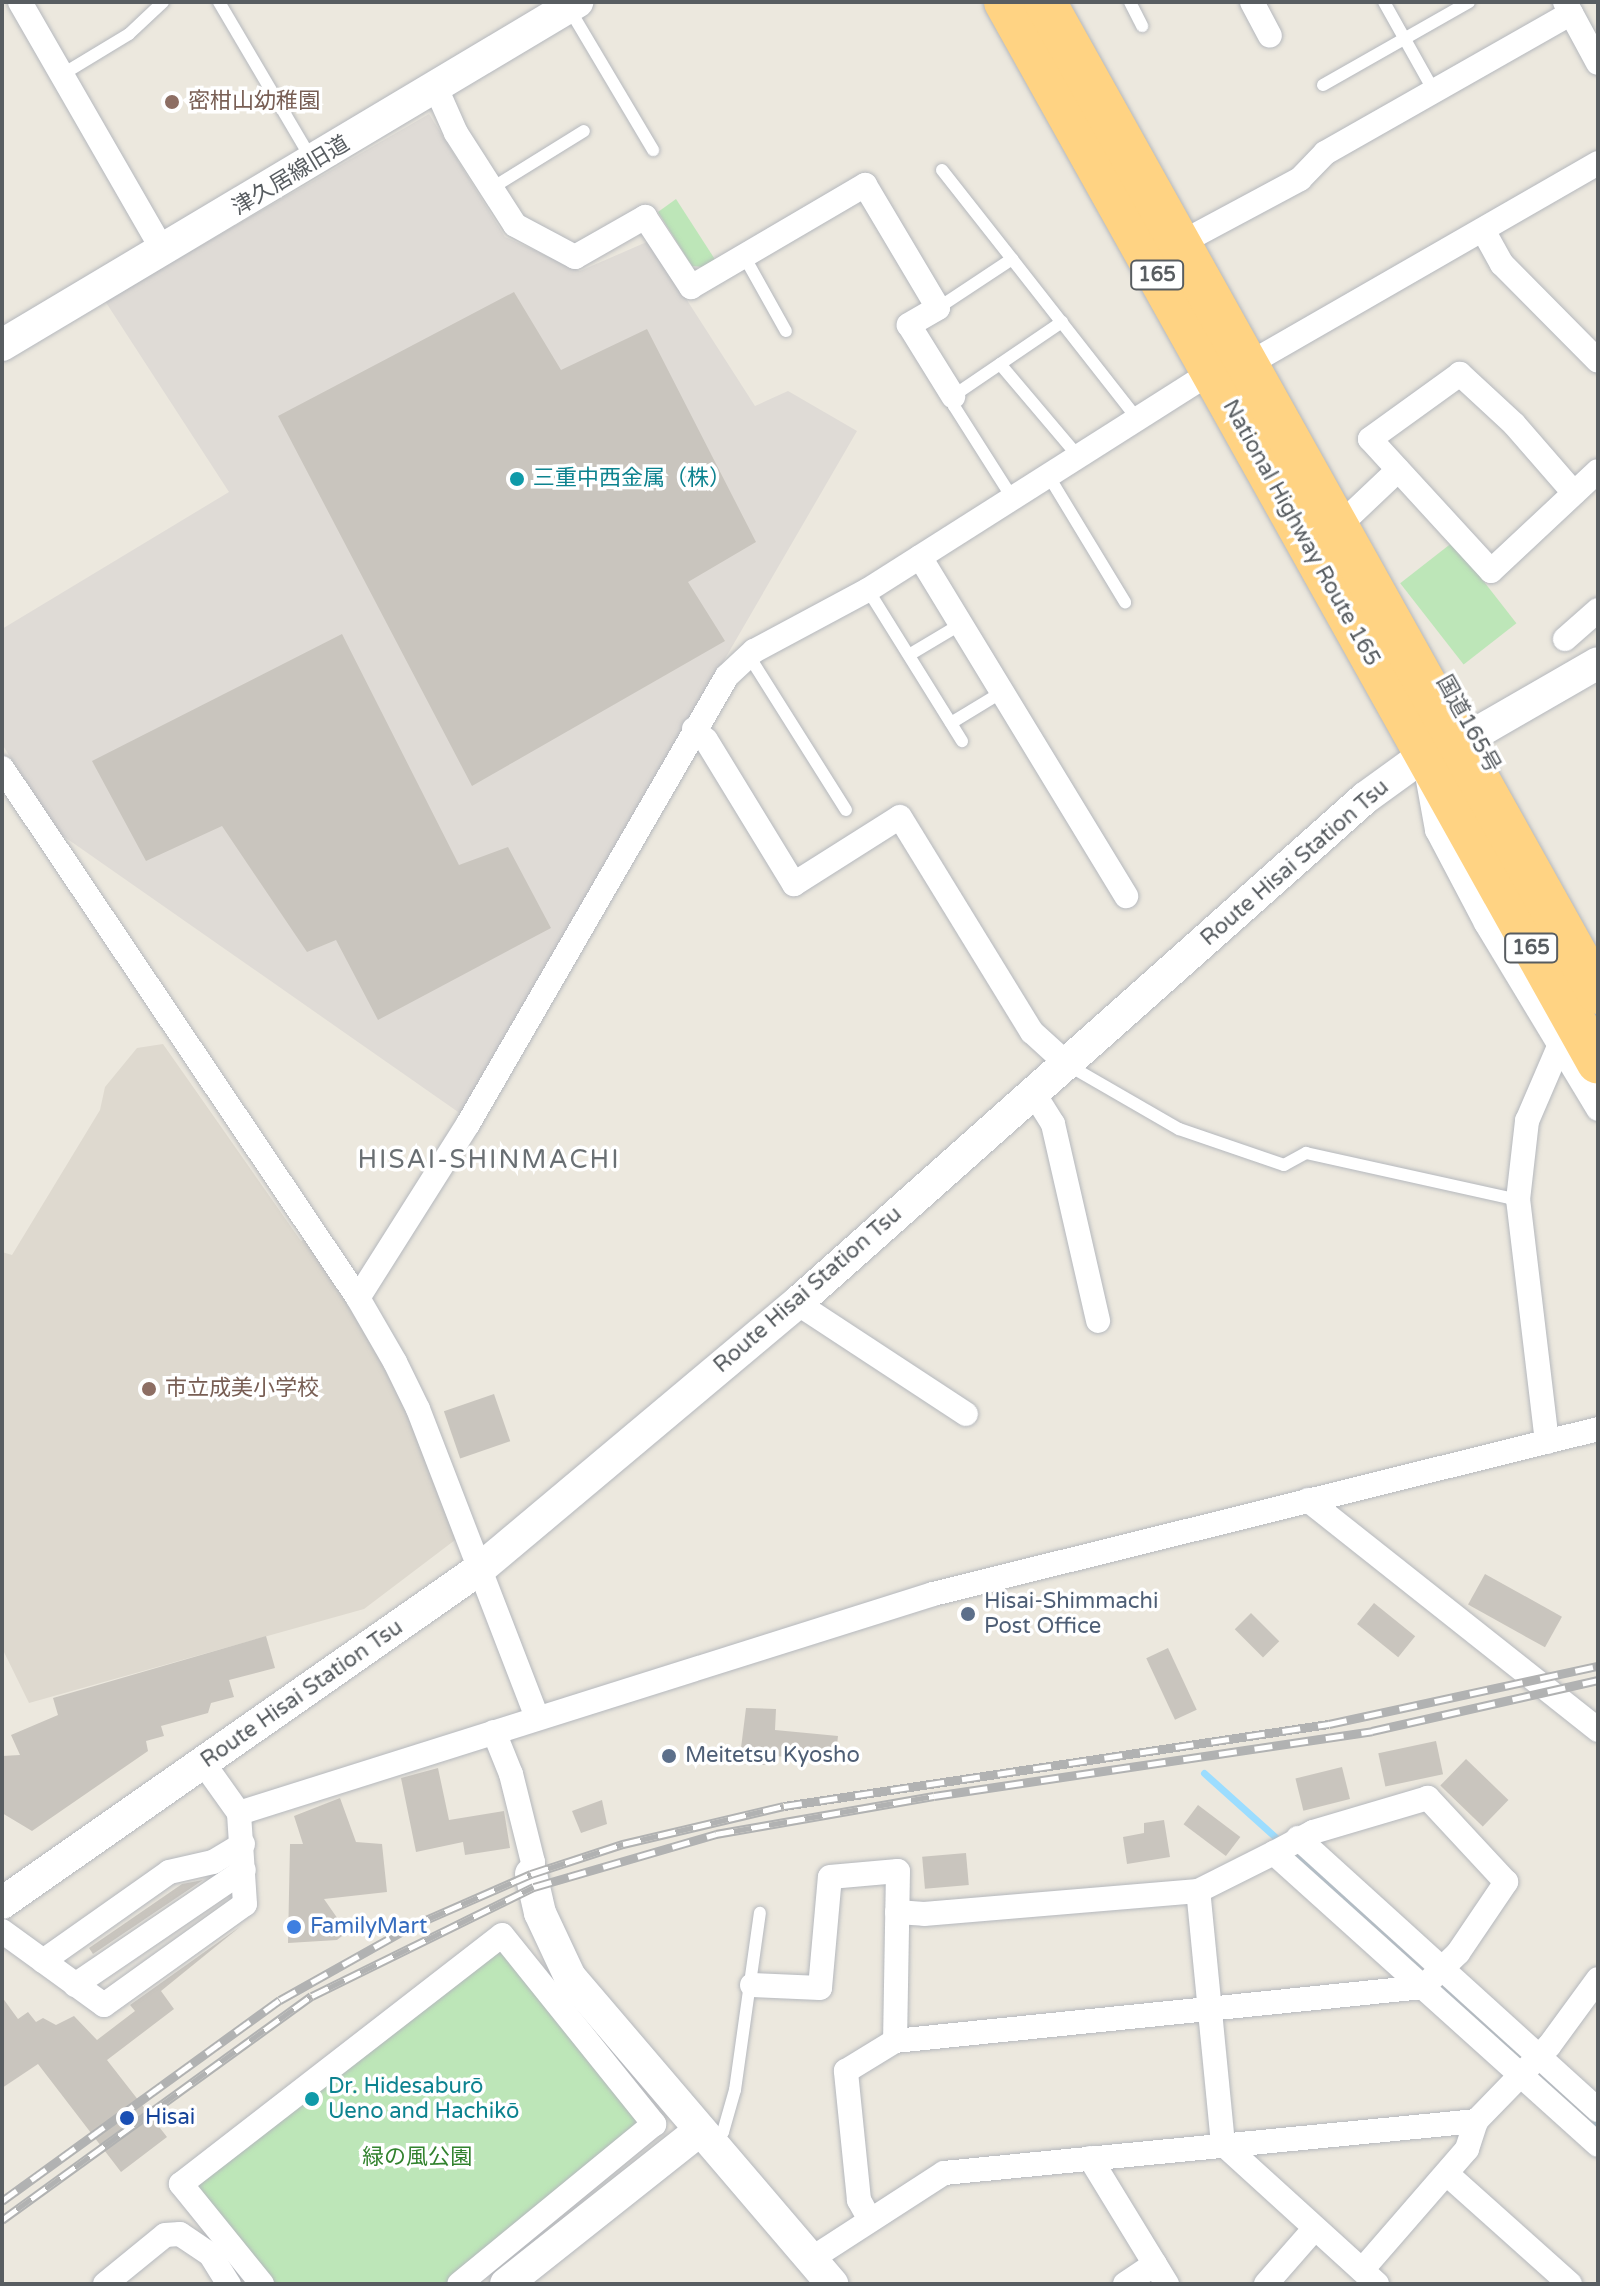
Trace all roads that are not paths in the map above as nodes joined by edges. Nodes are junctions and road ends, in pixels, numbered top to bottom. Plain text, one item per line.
1 (20, 2) edge
2 (163, 2) edge
3 (219, 2) edge
4 (1005, 2) edge
5 (1130, 2) edge
6 (1252, 2) edge
7 (1384, 2) edge
8 (1469, 2) edge
9 (572, 5) edge
10 (1054, 5) edge
11 (1568, 8) edge
12 (1142, 26) dead end
13 (1270, 36) dead end
14 (1406, 38) junction
15 (1598, 63) edge
16 (63, 74) junction
17 (1323, 85) dead end
18 (436, 88) junction
19 (1434, 91) junction
20 (584, 131) dead end
21 (653, 150) dead end
22 (314, 162) junction
23 (1598, 163) edge
24 (942, 170) dead end
25 (492, 188) junction
26 (1483, 230) junction
27 (1177, 245) junction
28 (163, 251) junction
29 (744, 256) junction
30 (1012, 259) junction
31 (938, 308) junction
32 (1062, 322) junction
33 (786, 331) dead end
34 (2, 345) edge
35 (1598, 361) edge
36 (1000, 364) junction
37 (1228, 369) junction
38 (953, 396) junction
39 (1135, 416) junction
40 (1078, 456) junction
41 (1398, 470) junction
42 (1598, 471) edge
43 (1048, 475) junction
44 (1574, 493) junction
45 (1013, 499) junction
46 (1331, 515) junction
47 (920, 557) junction
48 (868, 590) junction
49 (1125, 602) dead end
50 (1598, 610) edge
51 (961, 624) junction
52 (1565, 639) dead end
53 (909, 655) junction
54 (749, 656) junction
55 (1598, 663) edge
56 (1002, 692) junction
57 (951, 723) junction
58 (694, 729) junction
59 (962, 741) dead end
60 (1452, 744) junction
61 (2, 768) edge
62 (846, 810) dead end
63 (1126, 896) dead end
64 (1598, 954) edge
65 (1598, 993) edge
66 (1558, 1049) junction
67 (1598, 1063) edge
68 (1067, 1064) junction
69 (1033, 1092) junction
70 (1598, 1109) edge
71 (1518, 1200) junction
72 (358, 1298) junction
73 (797, 1303) junction
74 (1098, 1321) dead end
75 (966, 1414) dead end
76 (1598, 1429) edge
77 (1547, 1442) junction
78 (1308, 1500) junction
79 (481, 1568) junction
80 (537, 1717) junction
81 (1598, 1730) edge
82 (494, 1732) junction
83 (204, 1764) junction
84 (239, 1813) junction
85 (243, 1844) junction
86 (1286, 1846) junction
87 (244, 1870) junction
88 (531, 1874) joint
89 (1198, 1891) junction
90 (2, 1903) edge
91 (897, 1912) junction
92 (760, 1913) dead end
93 (2, 1931) edge
94 (43, 1961) junction
95 (1432, 1978) junction
96 (1598, 1979) edge
97 (75, 1985) junction
98 (752, 1985) junction
99 (1210, 2010) junction
100 (895, 2041) junction
101 (1531, 2067) junction
102 (1598, 2110) edge
103 (1476, 2121) junction
104 (704, 2139) junction
105 (1223, 2144) junction
106 (1598, 2145) edge
107 (1090, 2158) junction
108 (1447, 2174) junction
109 (870, 2220) junction
110 (1315, 2228) junction
111 (811, 2259) junction
112 (1161, 2274) edge
113 (1369, 2277) edge
114 (228, 2279) edge
115 (105, 2284) edge
116 (262, 2284) edge
117 (459, 2284) edge
118 (506, 2284) edge
119 (832, 2284) edge
120 (1125, 2284) edge
121 (1266, 2284) edge
122 (1570, 2284) edge

1 - 16 street
2 - 16 lane
3 - 22 lane
4 - 37 highway, National Highway Route 165 / 165
5 - 12 lane
6 - 13 street
7 - 14 lane
8 - 14 lane
9 - 18 main road, 津久居線旧道
9 - 21 lane
10 - 27 highway, National Highway Route 165 / 165
11 - 15 street
11 - 19 street
14 - 17 lane
14 - 19 lane
16 - 28 street
18 - 22 main road, 津久居線旧道
18 - 25 street
19 - 27 street
20 - 25 lane
22 - 28 main road, 津久居線旧道
23 - 26 street
24 - 30 lane
25 - 29 street
26 - 35 street
26 - 37 street
27 - 37 highway, National Highway Route 165 / 165
28 - 34 main road, 津久居線旧道
29 - 31 street
29 - 33 lane
30 - 31 lane
30 - 32 lane
31 - 38 street
32 - 36 lane
32 - 39 lane
36 - 38 lane
36 - 40 lane
37 - 39 street
37 - 46 highway, National Highway Route 165 / 165
37 - 60 highway, National Highway Route 165 / 165
38 - 45 lane
39 - 40 street
40 - 43 street
41 - 44 street
41 - 44 street
41 - 46 street
42 - 44 street
43 - 45 street
43 - 49 lane
45 - 47 street
46 - 60 highway, National Highway Route 165 / 165
47 - 48 street
47 - 51 street
48 - 53 lane
48 - 54 street
50 - 52 street
51 - 53 lane
51 - 56 street
53 - 57 lane
54 - 58 street
54 - 62 lane
55 - 60 main road, Route Hisai Station Tsu
56 - 57 lane
56 - 63 street
57 - 59 lane
58 - 68 street
58 - 72 street
60 - 64 street, 国道165号 / 165
60 - 65 highway, National Highway Route 165 / 165
60 - 66 street, 165
60 - 67 highway, National Highway Route 165 / 165
60 - 68 main road, Route Hisai Station Tsu
61 - 72 street
66 - 70 street, 165
66 - 71 street
68 - 69 main road, Route Hisai Station Tsu
68 - 71 lane
69 - 73 main road, Route Hisai Station Tsu
69 - 74 street
71 - 77 street
72 - 79 street
73 - 75 street
73 - 79 main road, Route Hisai Station Tsu
76 - 77 street
77 - 78 street
78 - 80 street
78 - 81 street
79 - 80 street
79 - 83 main road, Route Hisai Station Tsu
80 - 82 street
82 - 84 street
82 - 88 street
83 - 84 street
83 - 90 main road, Route Hisai Station Tsu
84 - 85 street
85 - 87 street
85 - 94 street
86 - 89 street
86 - 95 street
86 - 95 street
87 - 97 street
87 - 97 street
88 - 104 main road
89 - 91 street
89 - 99 street
91 - 98 street
91 - 100 street
92 - 98 lane
93 - 94 street
94 - 97 street
95 - 99 street
95 - 101 street
96 - 101 street
98 - 104 lane
99 - 100 street
99 - 105 street
100 - 109 street
101 - 102 street
101 - 103 street
101 - 106 street
103 - 105 street
103 - 108 street
104 - 111 main road
104 - 118 main road
105 - 107 street
105 - 110 street
107 - 109 street
107 - 112 street
108 - 113 street
108 - 122 street
109 - 111 street
110 - 113 street
110 - 121 street
111 - 119 main road
112 - 120 street
114 - 115 street
116 - 117 street

